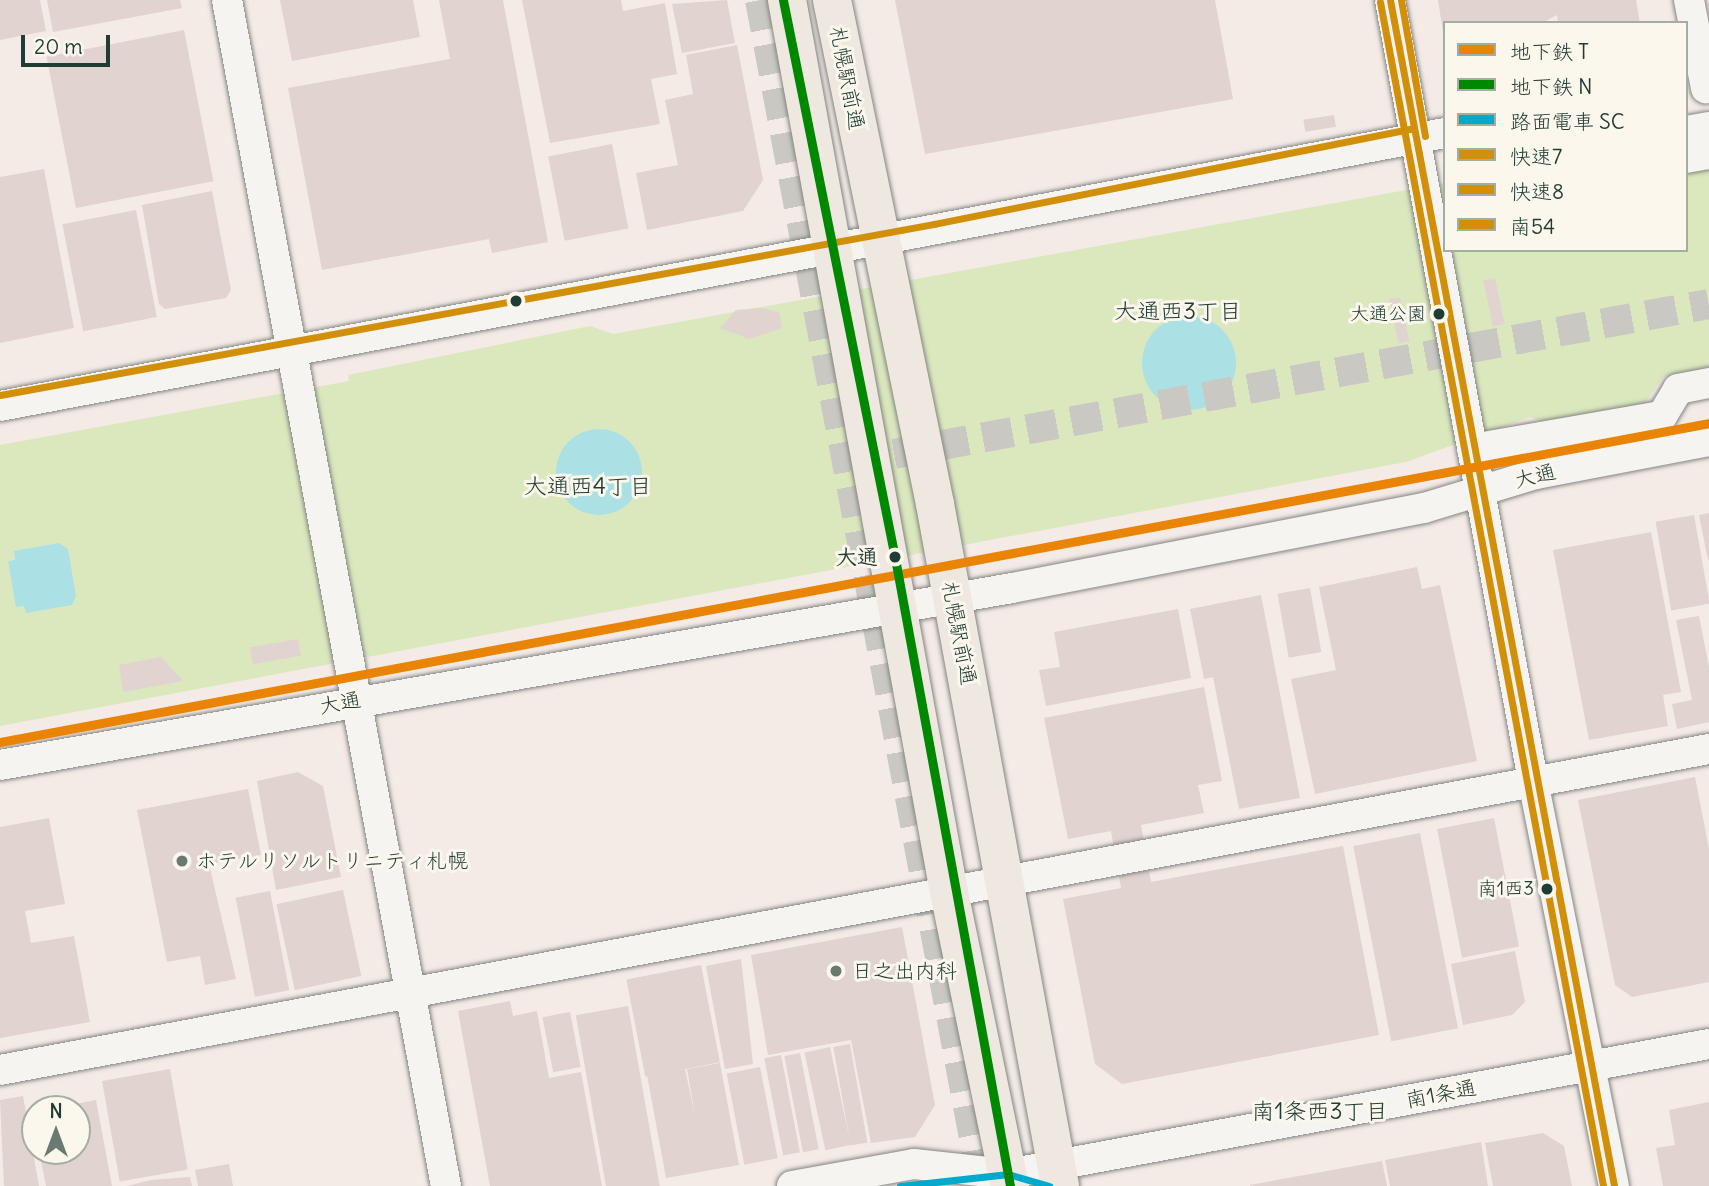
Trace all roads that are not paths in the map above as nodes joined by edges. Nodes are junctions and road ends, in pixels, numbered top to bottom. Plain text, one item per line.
1 (227, 0) edge
2 (787, 0) edge
3 (832, 0) edge
4 (1390, 0) edge
5 (1689, 0) edge
6 (1700, 89) edge
7 (1709, 127) edge
8 (1688, 131) edge
9 (1443, 133) edge
10 (1415, 138) junction
11 (1443, 149) edge
12 (1709, 154) edge
13 (1688, 158) edge
14 (882, 244) junction
15 (832, 254) junction
16 (292, 352) junction
17 (1704, 397) edge
18 (0, 406) edge
19 (1709, 441) edge
20 (1472, 449) junction
21 (1480, 491) junction
22 (952, 597) junction
23 (896, 606) junction
24 (357, 700) junction
25 (1709, 749) edge
26 (0, 765) edge
27 (1533, 782) junction
28 (1004, 882) junction
29 (949, 892) junction
30 (412, 996) junction
31 (1709, 1044) edge
32 (1590, 1065) junction
33 (0, 1070) edge
34 (1058, 1176) edge
35 (1000, 1182) edge
36 (446, 1186) edge
37 (792, 1186) edge
38 (1614, 1186) edge

1 - 16 street
2 - 15 highway
3 - 14 highway, 札幌駅前通
4 - 10 street
5 - 6 street
7 - 8 street
9 - 10 street
10 - 11 street
10 - 14 street
10 - 20 street
12 - 13 street
14 - 15 street
14 - 22 highway, 札幌駅前通
15 - 16 street
15 - 23 highway
16 - 18 street
16 - 24 street
17 - 20 street
19 - 21 street, 大通
20 - 21 street
21 - 22 street, 大通
21 - 27 street
22 - 23 street, 大通
22 - 28 highway, 札幌駅前通
23 - 24 street, 大通
23 - 29 highway
24 - 26 street, 大通
24 - 30 street
25 - 27 street
27 - 28 street
27 - 32 street
28 - 29 street
28 - 34 highway, 札幌駅前通
29 - 30 street
29 - 35 highway
30 - 33 street
30 - 36 street
31 - 32 street, 南1条通
32 - 34 street, 南1条通
32 - 38 street
34 - 35 street, 南1条通
35 - 37 street, 南1条通

